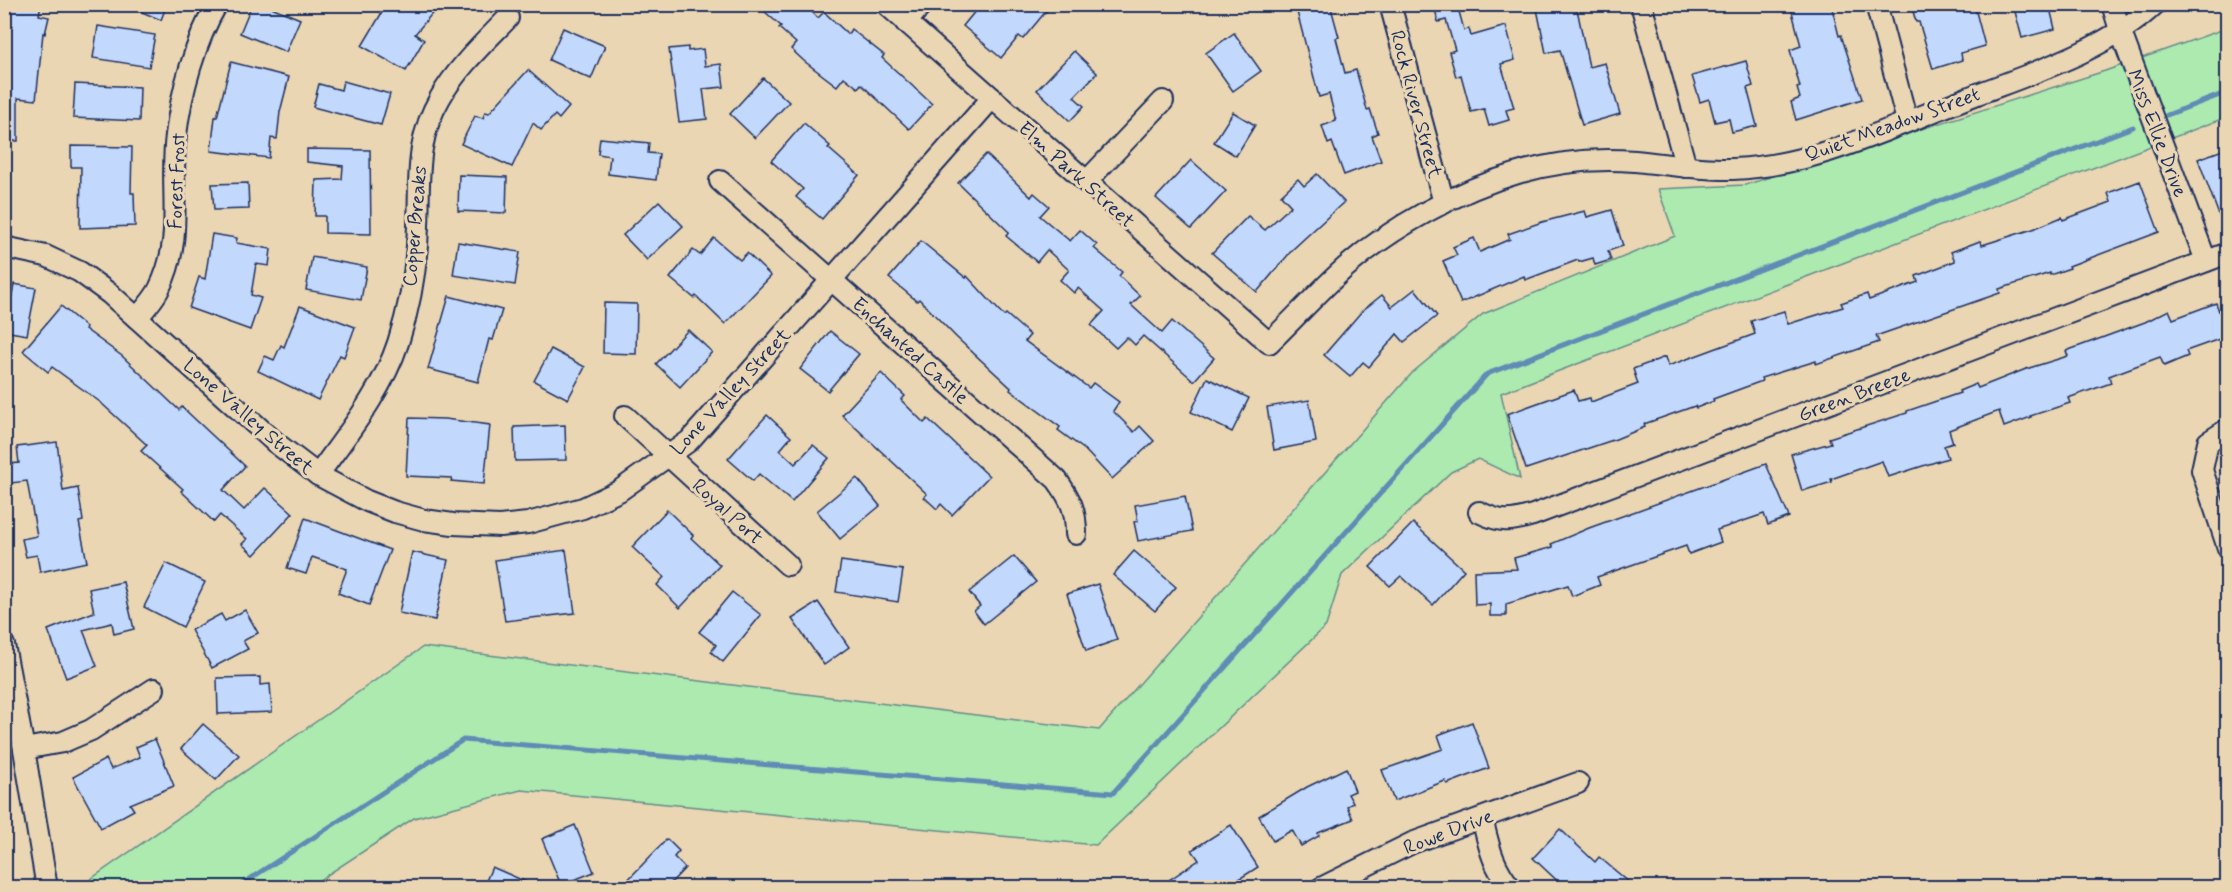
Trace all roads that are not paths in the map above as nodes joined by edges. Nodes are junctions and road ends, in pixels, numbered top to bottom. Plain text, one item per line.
1 (217, 4) edge
2 (886, 4) edge
3 (922, 4) edge
4 (1390, 4) edge
5 (1641, 4) edge
6 (1875, 4) edge
7 (2112, 4) edge
8 (2155, 4) edge
9 (508, 18) dead end
10 (906, 23) junction
11 (2120, 30) junction
12 (992, 98) junction
13 (1163, 101) dead end
14 (1907, 121) junction
15 (1686, 167) junction
16 (720, 181) dead end
17 (1086, 182) junction
18 (1444, 203) junction
19 (4, 247) edge
20 (2228, 253) edge
21 (2206, 261) junction
22 (831, 279) junction
23 (138, 318) junction
24 (1269, 343) joint
25 (626, 416) dead end
26 (2228, 429) edge
27 (669, 457) junction
28 (318, 475) junction
29 (1479, 512) dead end
30 (1076, 534) dead end
31 (2228, 548) edge
32 (788, 565) dead end
33 (4, 645) edge
34 (154, 689) dead end
35 (24, 749) junction
36 (1578, 783) dead end
37 (1482, 818) junction
38 (47, 888) edge
39 (1321, 888) edge
40 (1511, 888) edge

1 - 23 street, Forest Frost
2 - 10 street, Elm Park Street
3 - 10 street
4 - 18 street, Rock River Street
5 - 15 street
6 - 14 street
7 - 11 street, Miss Ellie Drive
8 - 11 street, Quiet Meadow Street
9 - 28 street, Copper Breaks
10 - 12 street, Elm Park Street
11 - 14 street, Quiet Meadow Street
11 - 21 street, Miss Ellie Drive
12 - 17 street, Elm Park Street
12 - 22 street, Lone Valley Street
13 - 17 street
14 - 15 street, Quiet Meadow Street
15 - 18 street, Quiet Meadow Street
16 - 22 street, Enchanted Castle
17 - 24 street, Elm Park Street
18 - 24 street, Quiet Meadow Street
19 - 23 street, Lone Valley Street
20 - 21 street, Green Breeze
21 - 29 street, Green Breeze
22 - 27 street, Lone Valley Street
22 - 30 street, Enchanted Castle
23 - 28 street, Lone Valley Street
25 - 27 street, Royal Port
26 - 31 street
27 - 28 street, Lone Valley Street
27 - 32 street, Royal Port
33 - 35 street
34 - 35 street
35 - 38 street
36 - 37 street, Rowe Drive
37 - 39 street, Rowe Drive
37 - 40 street

